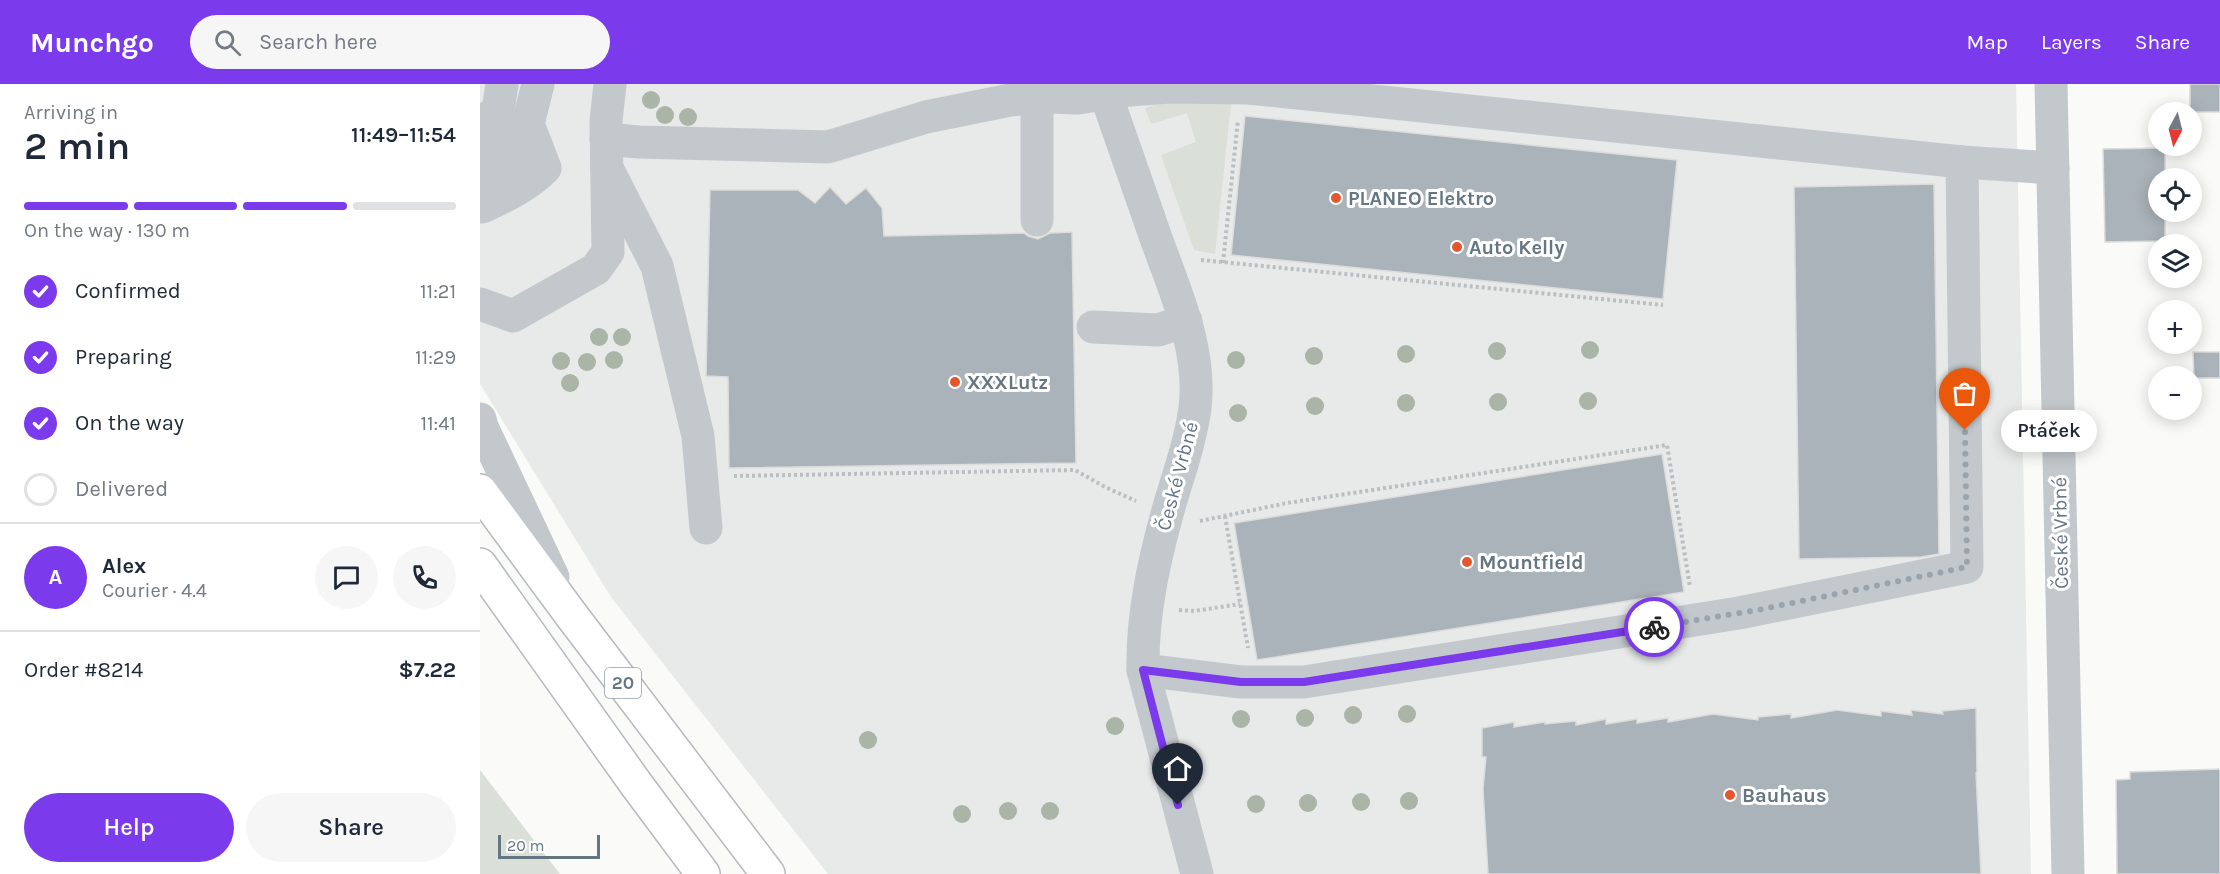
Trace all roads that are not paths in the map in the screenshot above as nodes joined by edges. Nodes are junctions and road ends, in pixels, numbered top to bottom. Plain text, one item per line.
1 (500, 84) edge
2 (538, 84) edge
3 (610, 84) edge
4 (2051, 84) edge
5 (1105, 89) edge
6 (480, 95) edge
7 (1037, 98) junction
8 (480, 123) edge
9 (532, 134) junction
10 (480, 151) edge
11 (606, 154) junction
12 (1962, 162) junction
13 (2053, 168) junction
14 (480, 179) edge
15 (480, 205) edge
16 (1037, 220) dead end
17 (480, 304) edge
18 (1186, 321) junction
19 (1093, 327) dead end
20 (480, 419) edge
21 (480, 491) edge
22 (706, 528) dead end
23 (480, 566) edge
24 (572, 616) junction
25 (1143, 670) junction
26 (703, 874) edge
27 (768, 874) edge
28 (1197, 874) edge
29 (2068, 874) edge

1 - 6 street
1 - 8 street
2 - 9 street
3 - 11 street
4 - 13 street, České Vrbné
5 - 7 street
5 - 12 street
5 - 18 street, České Vrbné
7 - 11 street
7 - 16 street
9 - 10 street
9 - 14 street
9 - 15 street
11 - 17 street
11 - 22 street
12 - 13 street
12 - 25 street
13 - 29 street, České Vrbné
18 - 19 street
18 - 25 street, České Vrbné
20 - 24 street
21 - 24 main road, 20
23 - 26 main road, 20
24 - 27 main road, 20
25 - 28 street, České Vrbné

